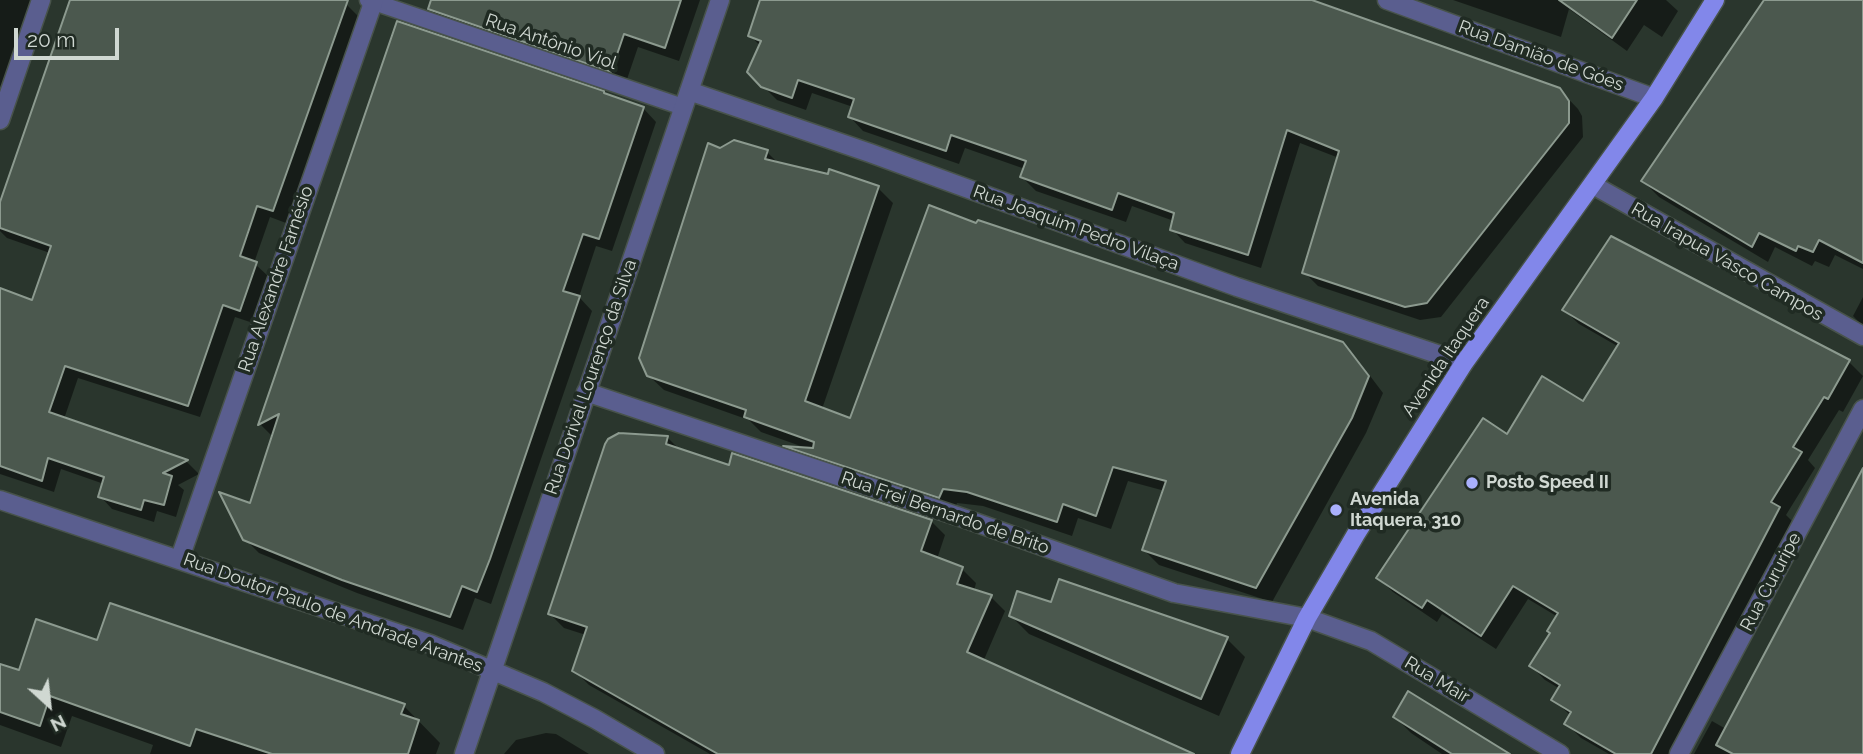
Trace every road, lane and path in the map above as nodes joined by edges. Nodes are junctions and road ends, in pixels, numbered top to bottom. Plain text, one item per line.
1 (41, 0) edge
2 (720, 0) edge
3 (1387, 0) edge
4 (1715, 0) edge
5 (372, 1) edge
6 (1654, 98) junction
7 (686, 99) junction
8 (0, 120) edge
9 (1593, 185) junction
10 (1863, 337) edge
11 (1464, 363) junction
12 (586, 392) junction
13 (1863, 409) edge
14 (0, 500) edge
15 (180, 558) junction
16 (1307, 618) junction
17 (492, 671) junction
18 (464, 754) edge
19 (654, 754) edge
20 (1240, 754) edge
21 (1560, 754) edge
22 (1679, 754) edge

1 - 8 street
2 - 7 street, Rua Dorival Lourenço da Silva
3 - 6 street, Rua Damião de Góes
4 - 6 main road, Avenida Itaquera
5 - 7 lane, Rua Antônio Viol
5 - 15 street, Rua Alexandre Farnésio
6 - 9 main road, Avenida Itaquera
7 - 11 street, Rua Joaquim Pedro Vilaça
7 - 12 street, Rua Dorival Lourenço da Silva
9 - 10 street, Rua Irapua Vasco Campos
9 - 11 main road, Avenida Itaquera
11 - 16 main road, Avenida Itaquera
12 - 16 street, Rua Frei Bernardo de Brito
12 - 17 street, Rua Dorival Lourenço da Silva
13 - 22 street, Rua Cururipe
14 - 15 street, Rua Doutor Paulo de Andrade Arantes
15 - 17 street, Rua Doutor Paulo de Andrade Arantes
16 - 20 main road, Avenida Itaquera
16 - 21 street, Rua Mair
17 - 18 street, Rua Dorival Lourenço da Silva
17 - 19 street, Rua Doutor Paulo de Andrade Arantes

